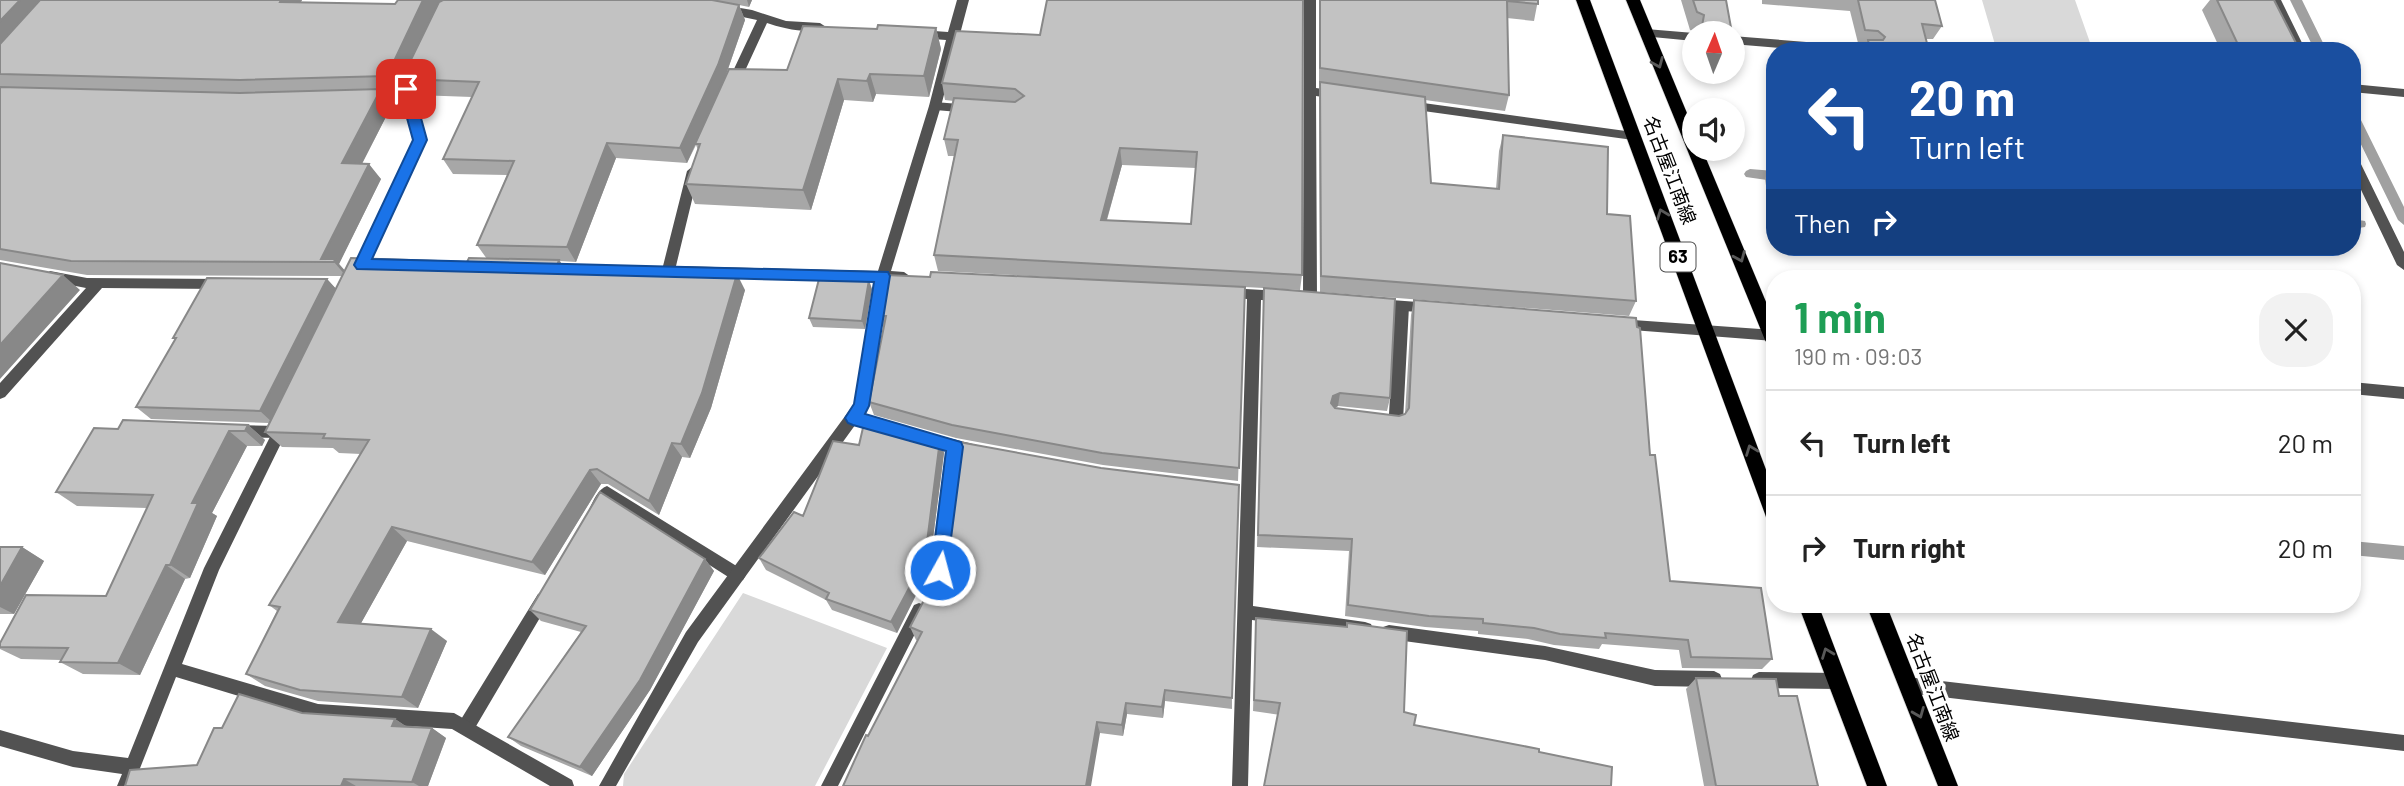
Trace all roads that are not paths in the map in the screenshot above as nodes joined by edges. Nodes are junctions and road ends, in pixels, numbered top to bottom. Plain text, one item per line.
1 (963, 0) edge
2 (1310, 0) edge
3 (1583, 0) edge
4 (1633, 0) edge
5 (2275, 0) edge
6 (716, 8) edge
7 (764, 18) junction
8 (837, 28) edge
9 (902, 32) edge
10 (1646, 33) junction
11 (953, 36) junction
12 (1682, 36) edge
13 (1745, 41) edge
14 (2296, 42) edge
15 (1766, 43) edge
16 (424, 52) edge
17 (2361, 89) edge
18 (1311, 92) junction
19 (2404, 93) edge
20 (1351, 97) edge
21 (408, 98) junction
22 (725, 99) edge
23 (356, 100) edge
24 (1391, 103) edge
25 (935, 106) junction
26 (990, 110) edge
27 (1682, 120) edge
28 (1633, 136) junction
29 (699, 156) edge
30 (1699, 161) edge
31 (2361, 177) edge
32 (2404, 265) edge
33 (644, 271) edge
34 (668, 272) junction
35 (37, 274) edge
36 (883, 276) junction
37 (924, 278) edge
38 (99, 283) junction
39 (232, 284) edge
40 (352, 285) edge
41 (1213, 292) edge
42 (1254, 294) junction
43 (1363, 303) edge
44 (1402, 306) junction
45 (1443, 309) edge
46 (1766, 319) edge
47 (1609, 323) edge
48 (1706, 331) junction
49 (1766, 337) edge
50 (2361, 389) edge
51 (0, 393) edge
52 (2404, 393) edge
53 (292, 407) edge
54 (1373, 418) edge
55 (227, 430) edge
56 (279, 432) junction
57 (904, 432) edge
58 (955, 447) junction
59 (996, 454) edge
60 (1766, 492) edge
61 (586, 527) edge
62 (738, 575) junction
63 (550, 586) edge
64 (1245, 612) junction
65 (1811, 613) edge
66 (1879, 613) edge
67 (171, 668) junction
68 (1837, 681) junction
69 (1907, 685) junction
70 (466, 727) junction
71 (0, 738) edge
72 (2404, 743) edge
73 (132, 767) junction
74 (125, 786) edge
75 (566, 786) edge
76 (607, 786) edge
77 (829, 786) edge
78 (1240, 786) edge
79 (1877, 786) edge
80 (1948, 786) edge

1 - 11 street
2 - 18 street
3 - 28 main road, 名古屋江南線 / 63
4 - 10 main road, 名古屋江南線
5 - 14 street
6 - 7 street
7 - 8 street
7 - 22 street
9 - 11 street
10 - 12 street
10 -> 27 main road, 名古屋江南線
11 - 25 street
13 - 15 street
16 - 21 street
17 - 19 street
18 - 20 street
18 - 42 street
21 - 23 street
21 - 40 street
24 - 28 street
25 - 26 street
25 - 36 street
48 -> 28 main road, 名古屋江南線 / 63
29 - 34 street
30 -> 46 main road, 名古屋江南線
31 - 32 street
33 - 34 street
34 - 36 street
35 - 38 street
36 - 37 street
36 - 62 street
38 - 39 street
38 - 51 street
41 - 42 street
42 - 64 street
43 - 44 street
44 - 45 street
44 - 54 street
47 - 48 street
48 - 49 street
60 -> 48 main road, 名古屋江南線 / 63
50 - 52 street
53 - 56 street
55 - 56 street
56 - 67 street
57 - 58 street
58 - 59 street
58 - 77 street
61 - 62 street
62 - 76 street
63 - 70 street
64 - 68 street
64 - 78 street
68 -> 65 main road
66 - 69 main road, 名古屋江南線
67 - 70 street
67 - 73 street
68 - 79 main road
69 - 72 street
69 -> 80 main road, 名古屋江南線
70 - 75 street
71 - 73 street
73 - 74 street

